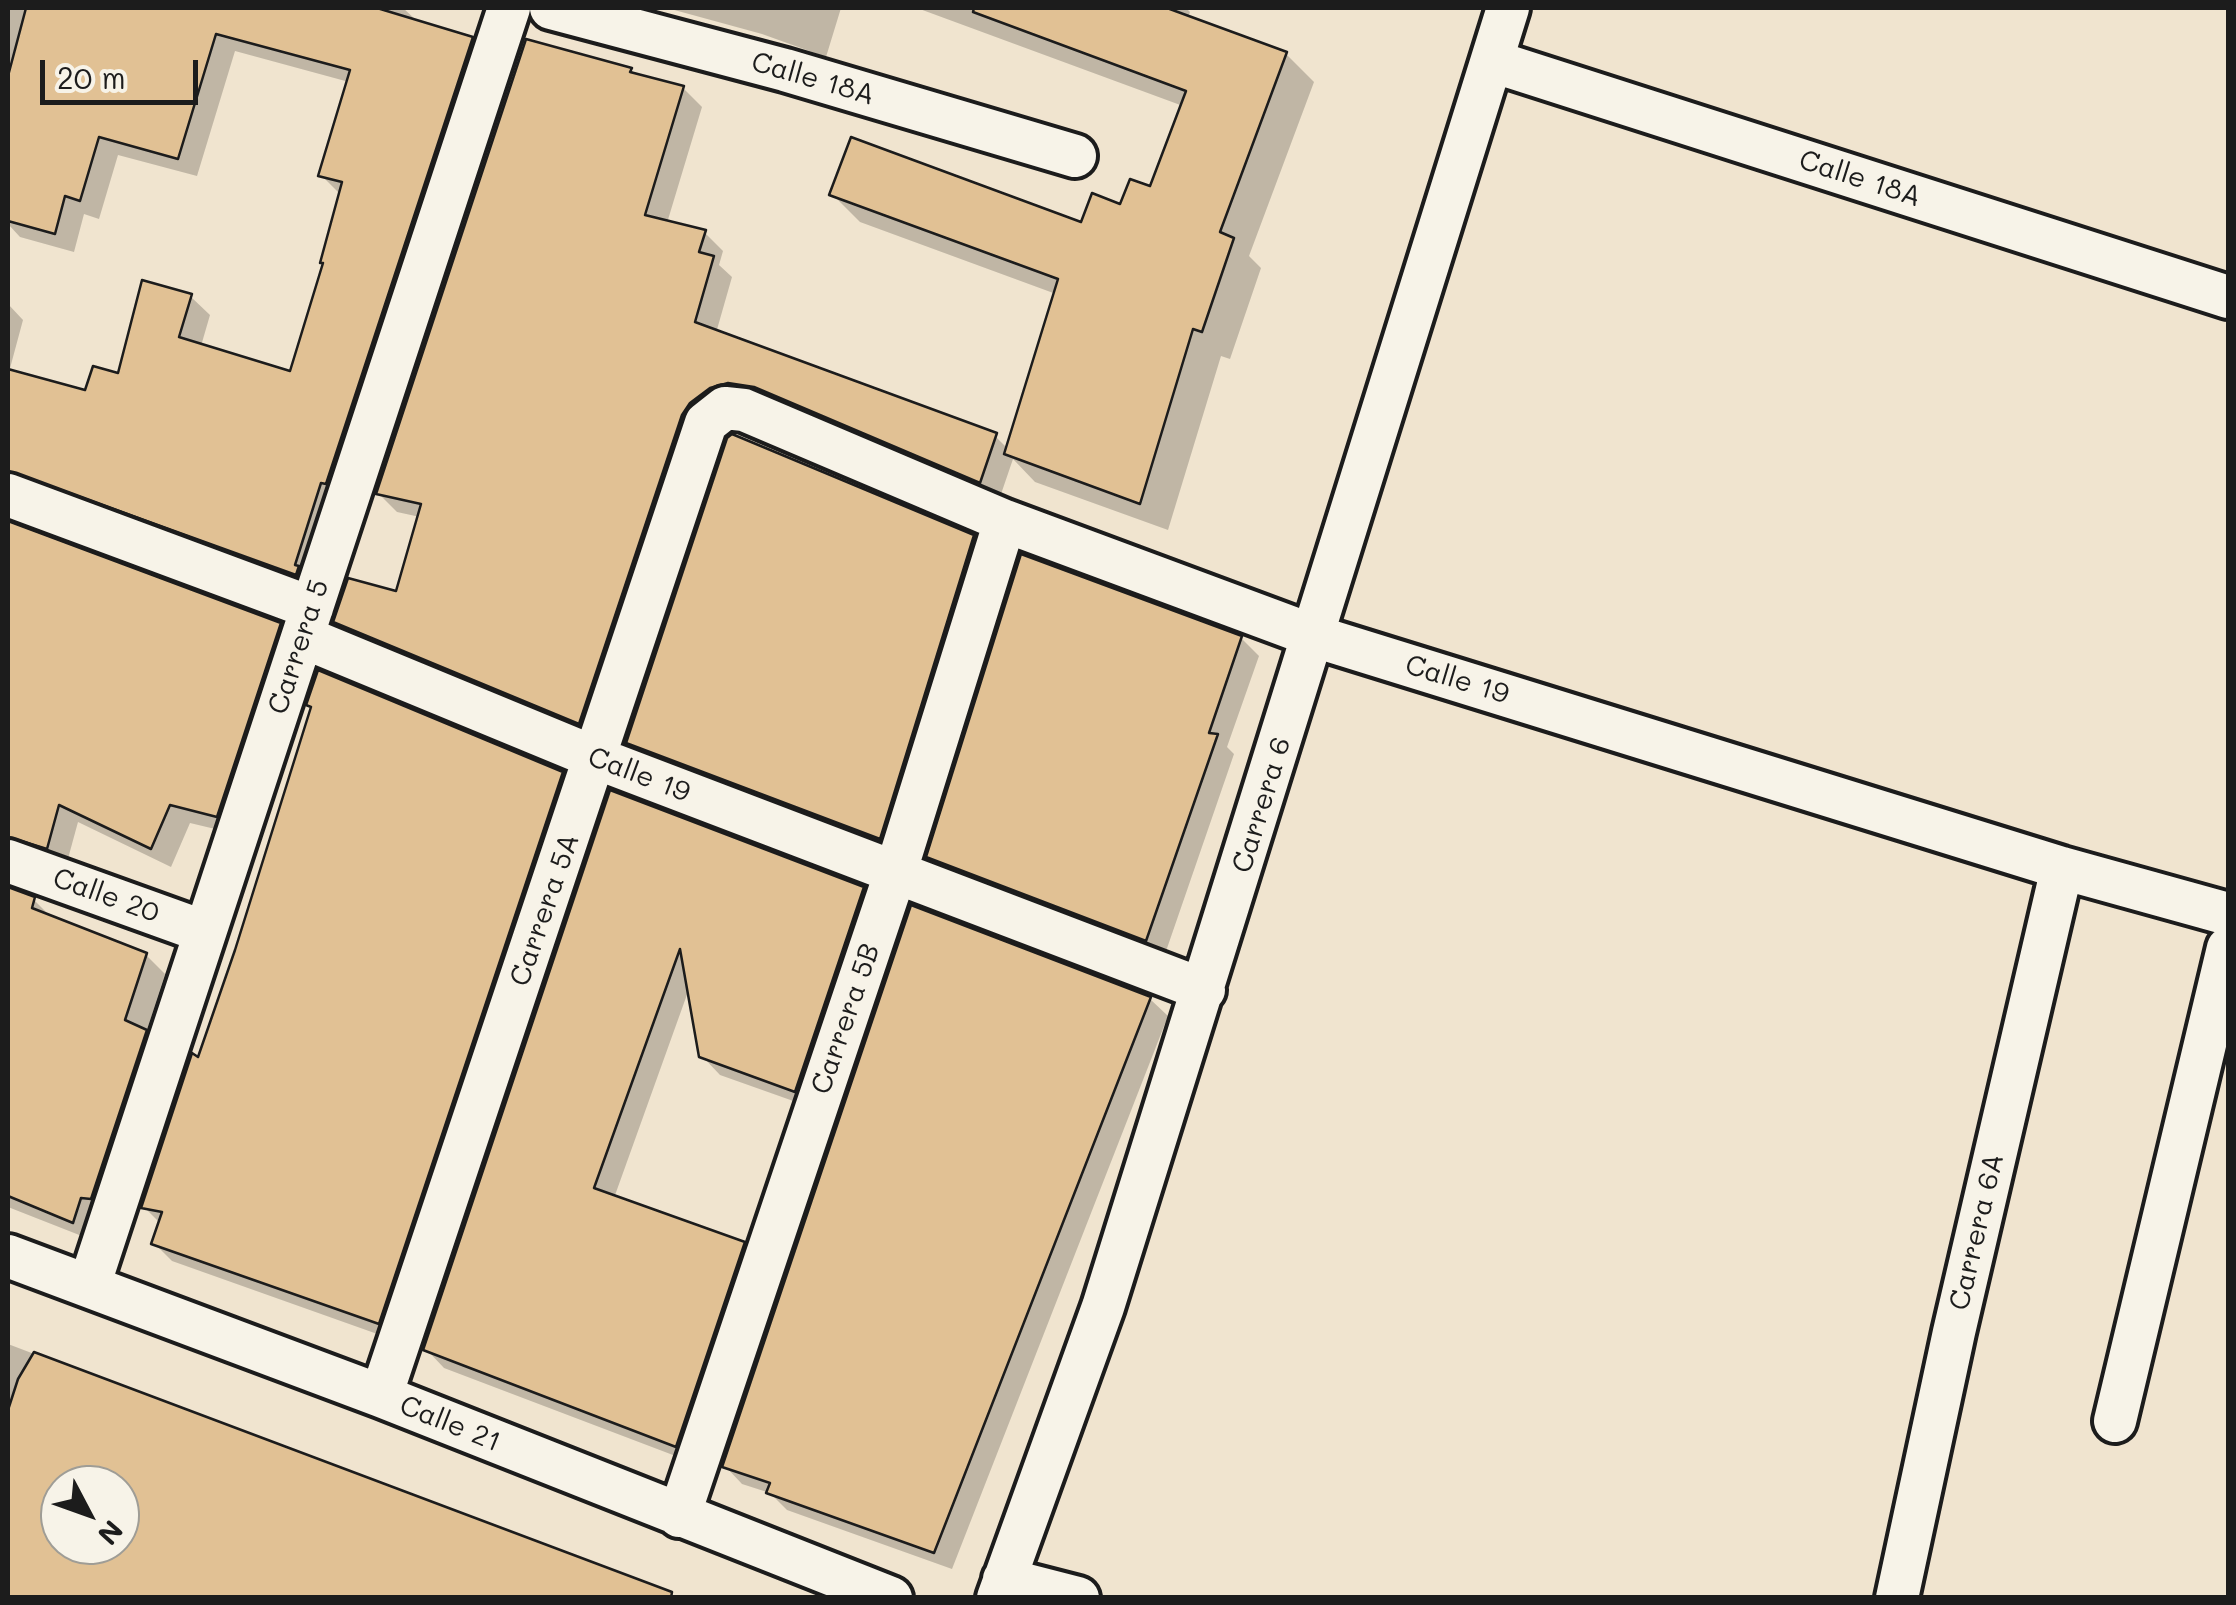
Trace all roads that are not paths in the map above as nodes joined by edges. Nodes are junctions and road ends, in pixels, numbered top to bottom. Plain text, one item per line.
1 (510, 8) edge
2 (550, 8) edge
3 (1508, 8) edge
4 (1492, 61) junction
5 (1075, 156) dead end
6 (2228, 297) edge
7 (706, 422) joint
8 (8, 495) edge
9 (1006, 521) junction
10 (308, 622) junction
11 (1314, 636) junction
12 (596, 758) junction
13 (8, 860) edge
14 (2062, 868) junction
15 (895, 874) junction
16 (2228, 914) edge
17 (205, 932) junction
18 (2228, 948) edge
19 (1204, 990) junction
20 (8, 1256) edge
21 (89, 1286) junction
22 (381, 1396) junction
23 (2115, 1422) dead end
24 (678, 1516) junction
25 (1001, 1588) edge
26 (891, 1598) edge
27 (1078, 1598) edge
28 (1897, 1598) edge

1 - 10 street, Carrera 5
2 - 5 street, Calle 18A
3 - 4 street, Carrera 6
4 - 6 street, Calle 18A
4 - 11 street, Carrera 6
7 - 9 street, Calle 19
7 - 12 street, Carrera 5A
8 - 10 street, Calle 19
9 - 11 street, Calle 19
9 - 15 street, Carrera 5B
10 - 12 street, Calle 19
10 - 17 street, Carrera 5
11 - 14 street, Calle 19
11 - 19 street, Carrera 6
12 - 15 street, Calle 19
12 - 22 street, Carrera 5A
13 - 17 street, Calle 20
14 - 16 street, Calle 19
14 - 28 street, Carrera 6A
15 - 19 street, Calle 19
15 - 24 street, Carrera 5B
17 - 21 street, Carrera 5
18 - 23 street
19 - 25 street, Carrera 6
20 - 21 street, Calle 21
21 - 22 street, Calle 21
22 - 24 street, Calle 21
24 - 26 street, Calle 21
25 - 27 street

